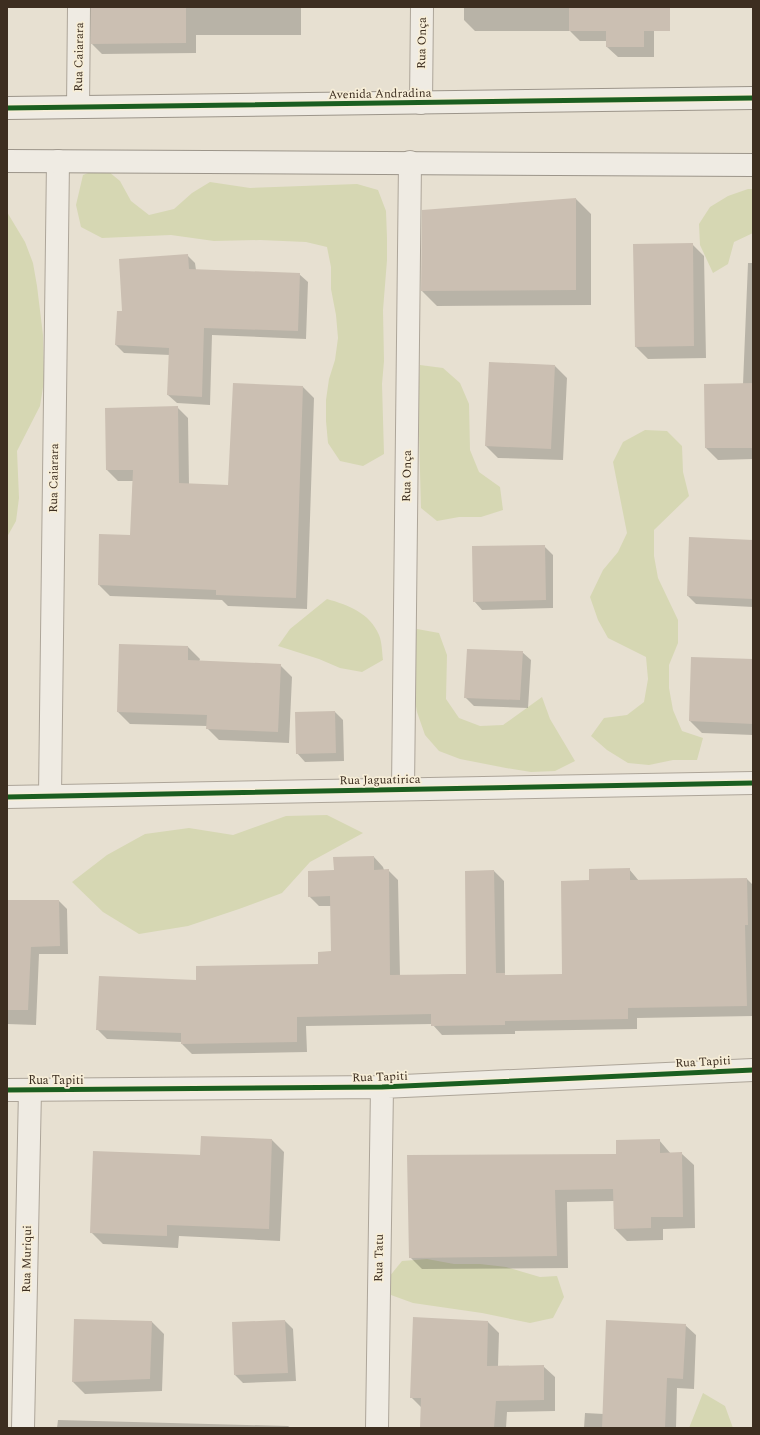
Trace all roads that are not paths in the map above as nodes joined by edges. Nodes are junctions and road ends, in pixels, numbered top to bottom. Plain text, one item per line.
1 (79, 7) edge
2 (422, 7) edge
3 (753, 98) edge
4 (421, 103) junction
5 (78, 107) junction
6 (7, 108) edge
7 (58, 161) junction
8 (7, 162) edge
9 (410, 162) junction
10 (753, 165) edge
11 (753, 783) edge
12 (403, 789) junction
13 (50, 796) junction
14 (7, 797) edge
15 (753, 1070) edge
16 (382, 1087) junction
17 (7, 1090) edge
18 (30, 1090) junction
19 (23, 1428) edge
20 (377, 1428) edge

1 - 5 street, Rua Caiarara
2 - 4 street, Rua Onça
3 - 4 street, Avenida Andradina
4 - 5 street, Avenida Andradina
5 - 6 street, Avenida Andradina
7 - 8 street
7 - 9 street
7 - 13 street, Rua Caiarara
9 - 10 street
9 - 12 street, Rua Onça
11 - 12 street, Rua Jaguatirica
12 - 13 street, Rua Jaguatirica
13 - 14 street, Rua Jaguatirica
15 - 16 street, Rua Tapiti
16 - 18 street, Rua Tapiti
16 - 20 street, Rua Tatu
17 - 18 street, Rua Tapiti
18 - 19 street, Rua Muriqui

